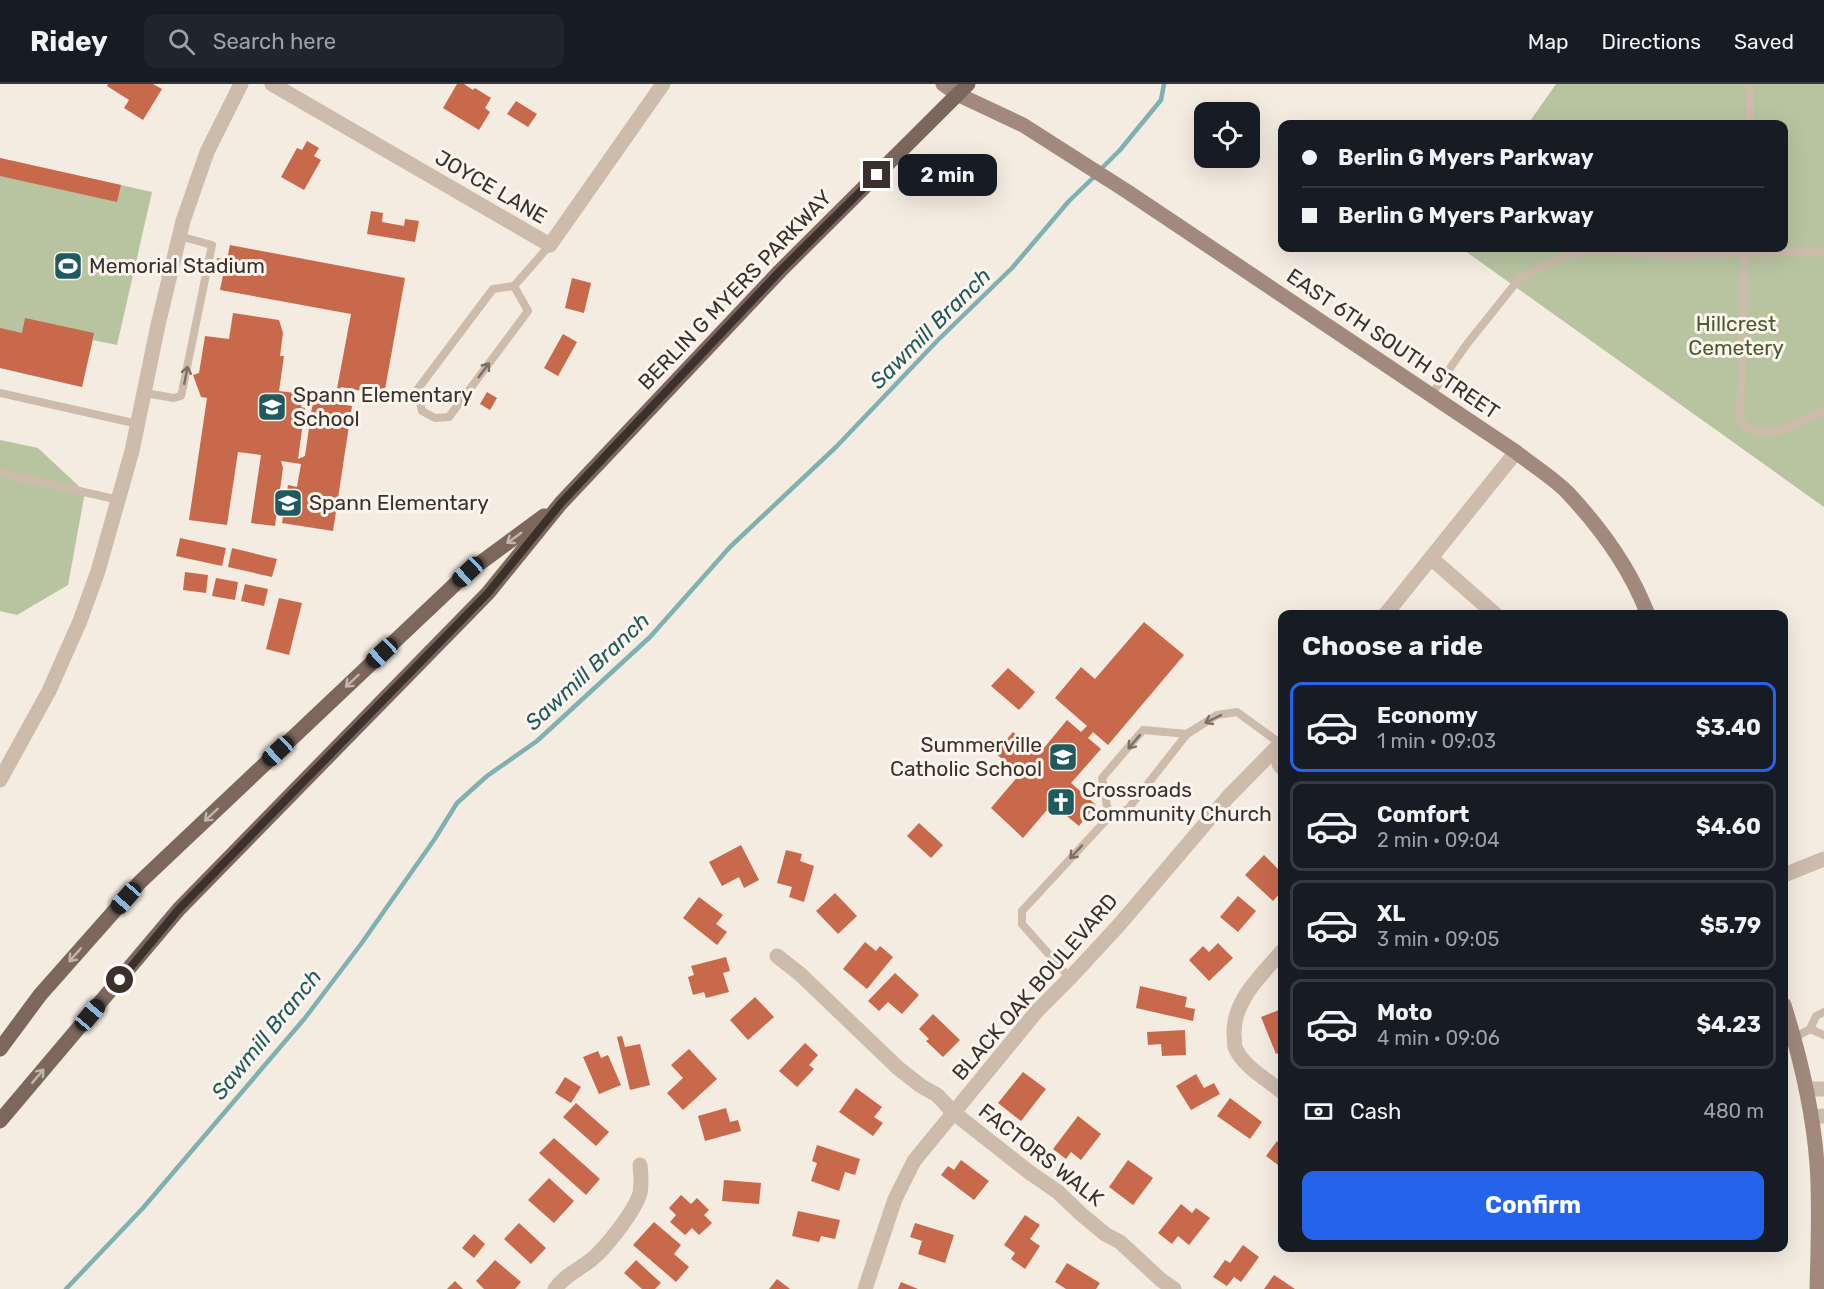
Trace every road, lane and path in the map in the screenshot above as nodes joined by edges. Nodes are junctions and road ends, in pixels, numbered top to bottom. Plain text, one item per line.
1 (241, 84) edge
2 (272, 84) edge
3 (663, 84) edge
4 (943, 84) edge
5 (1750, 84) edge
6 (963, 89) edge
7 (1750, 120) edge
8 (179, 236) junction
9 (550, 245) junction
10 (1788, 251) edge
11 (1824, 251) edge
12 (1582, 252) edge
13 (1623, 252) edge
14 (1714, 252) edge
15 (1744, 252) edge
16 (514, 286) junction
17 (0, 393) edge
18 (145, 393) junction
19 (1431, 395) junction
20 (1824, 411) edge
21 (138, 424) junction
22 (1516, 452) junction
23 (0, 473) edge
24 (119, 501) junction
25 (561, 503) junction
26 (1431, 558) junction
27 (1389, 610) edge
28 (1490, 610) edge
29 (1646, 610) edge
30 (1187, 734) junction
31 (1278, 741) edge
32 (1278, 748) edge
33 (0, 780) edge
34 (1109, 817) junction
35 (1824, 859) edge
36 (1788, 873) edge
37 (777, 956) dead end
38 (1278, 956) edge
39 (1070, 978) junction
40 (40, 995) junction
41 (1824, 1012) edge
42 (1788, 1018) edge
43 (1810, 1029) junction
44 (1824, 1035) edge
45 (0, 1038) edge
46 (1794, 1038) junction
47 (0, 1049) edge
48 (1278, 1089) edge
49 (1806, 1089) junction
50 (1824, 1089) edge
51 (954, 1113) junction
52 (1817, 1116) edge
53 (0, 1121) edge
54 (640, 1165) dead end
55 (555, 1289) edge
56 (865, 1289) edge
57 (1174, 1289) edge
58 (1817, 1289) edge

1 - 8 street
2 - 9 street, JOYCE LANE
3 - 9 street, JOYCE LANE
4 - 6 street, EAST 6TH SOUTH STREET
5 - 7 lane
6 - 19 street, EAST 6TH SOUTH STREET
6 - 25 main road, BERLIN G MYERS PARKWAY
8 - 18 street
18 -> 8 lane
9 - 16 lane
10 - 11 lane
12 - 19 lane
13 - 14 lane
15 - 20 lane
16 -> 16 lane
17 - 21 lane
18 - 21 street
19 - 22 street, EAST 6TH SOUTH STREET
21 - 24 street
22 - 26 street
22 - 29 street, EAST 6TH SOUTH STREET
23 - 24 lane
24 - 33 street
25 -> 40 main road, BERLIN G MYERS PARKWAY
53 -> 25 main road, BERLIN G MYERS PARKWAY
26 - 27 street
26 - 28 street
31 -> 30 lane
30 - 34 lane
30 -> 34 lane
32 - 39 street, BLACK OAK BOULEVARD
34 -> 39 lane
35 - 36 street
37 - 51 street, FACTORS WALK
38 - 48 street
39 - 51 street, BLACK OAK BOULEVARD
40 - 45 main road
40 - 47 main road, BERLIN G MYERS PARKWAY
41 - 43 lane
42 - 46 street
43 - 44 lane
43 - 46 lane
46 - 49 street
49 - 50 street
49 - 52 street
51 - 56 street, BLACK OAK BOULEVARD
51 - 57 street, FACTORS WALK
52 - 58 street
54 - 55 street

